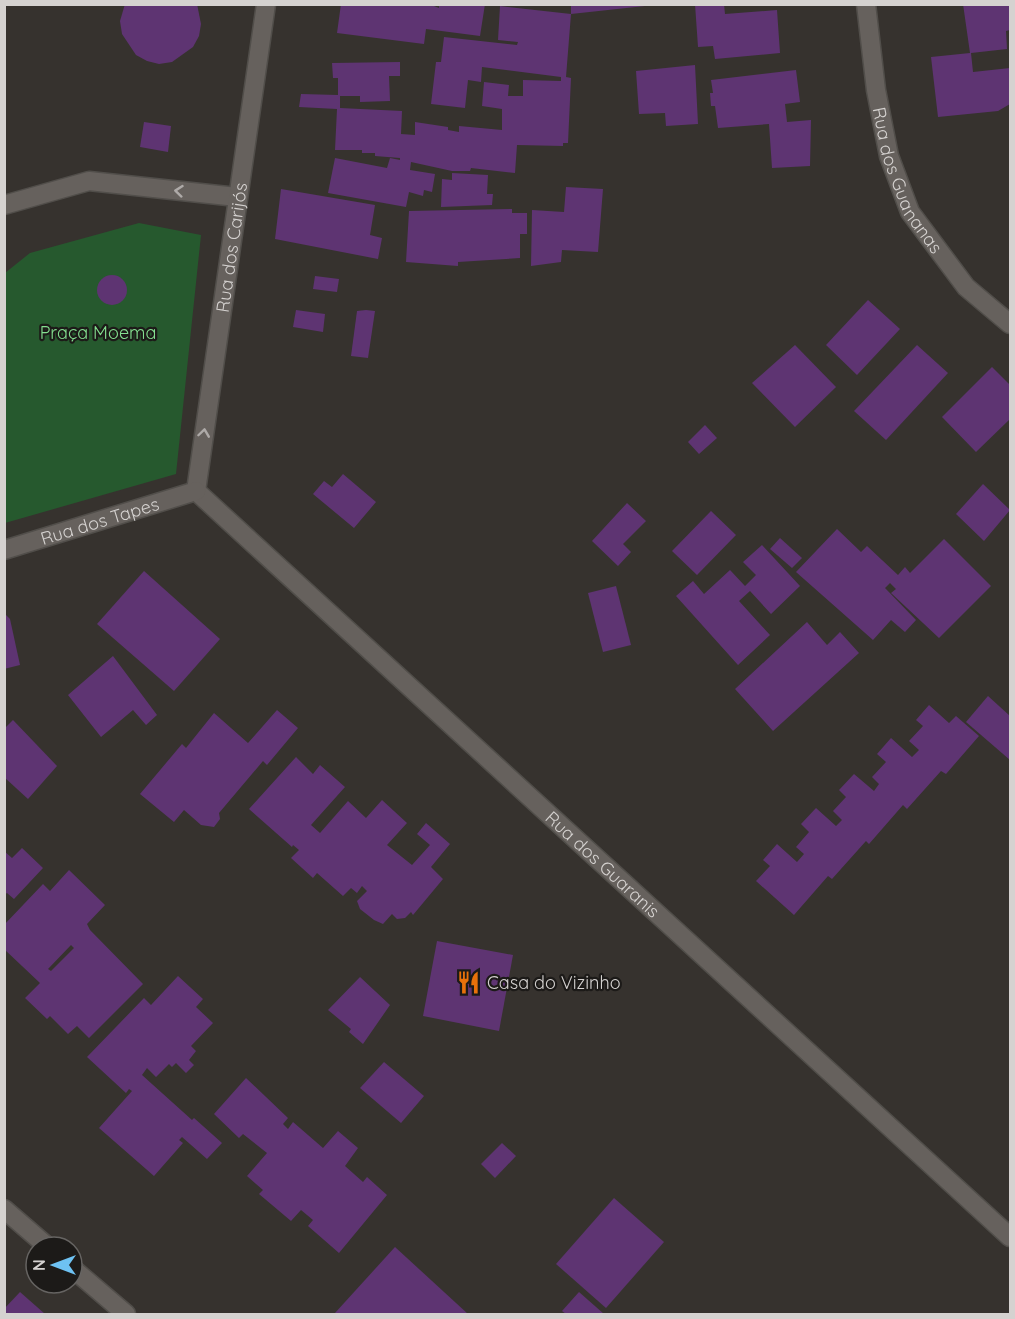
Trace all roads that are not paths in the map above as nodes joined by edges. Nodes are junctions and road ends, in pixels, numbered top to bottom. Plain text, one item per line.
1 (266, 4) edge
2 (866, 4) edge
3 (237, 197) junction
4 (4, 205) edge
5 (1011, 324) edge
6 (196, 491) junction
7 (4, 550) edge
8 (4, 1209) edge
9 (34, 1235) edge
10 (1011, 1237) edge
11 (84, 1278) edge
12 (126, 1314) edge

1 - 3 street, Rua dos Carijós
2 - 5 street, Rua dos Guananas
3 -> 4 street
6 -> 3 street, Rua dos Carijós
6 - 7 street, Rua dos Tapes
6 - 10 street, Rua dos Guaranis
8 - 9 street
11 - 12 street

